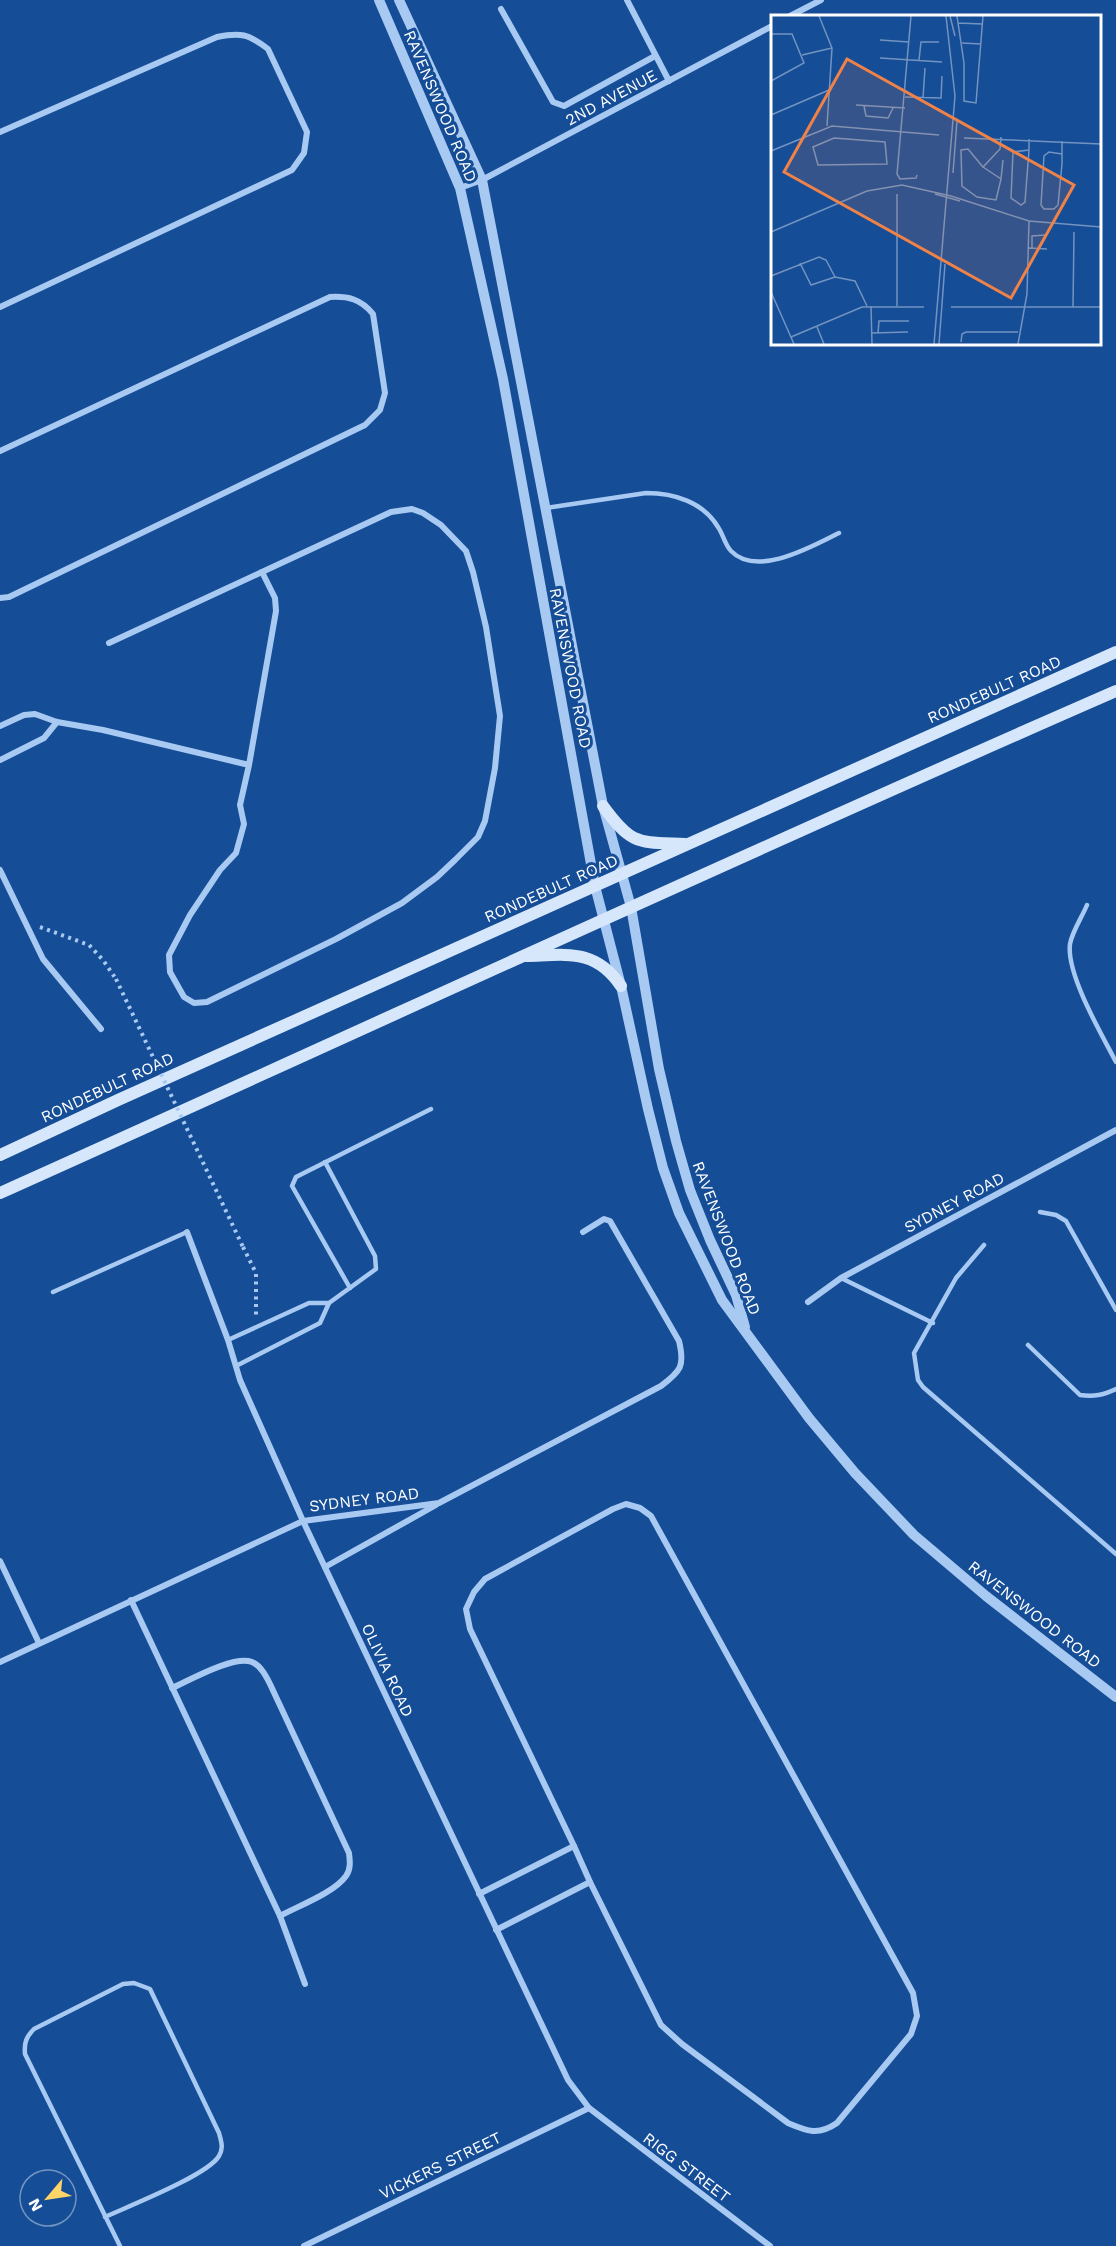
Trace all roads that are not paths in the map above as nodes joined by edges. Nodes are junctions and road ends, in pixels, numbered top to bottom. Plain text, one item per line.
1 (379, 0) edge
2 (399, 0) edge
3 (627, 0) edge
4 (821, 0) edge
5 (501, 9) dead end
6 (792, 15) edge
7 (771, 27) edge
8 (655, 56) junction
9 (669, 81) junction
10 (0, 132) edge
11 (482, 180) junction
12 (460, 188) junction
13 (0, 307) edge
14 (0, 451) edge
15 (546, 508) junction
16 (527, 511) junction
17 (839, 533) dead end
18 (262, 572) junction
19 (0, 598) edge
20 (109, 642) dead end
21 (1116, 652) edge
22 (1116, 691) edge
23 (57, 722) junction
24 (0, 726) edge
25 (0, 760) edge
26 (249, 765) junction
27 (603, 806) junction
28 (689, 844) junction
29 (0, 870) edge
30 (621, 875) junction
31 (595, 886) junction
32 (1087, 905) dead end
33 (631, 907) junction
34 (603, 919) junction
35 (519, 957) junction
36 (621, 986) junction
37 (101, 1029) dead end
38 (1116, 1062) edge
39 (431, 1109) dead end
40 (1116, 1130) edge
41 (0, 1155) edge
42 (325, 1162) junction
43 (0, 1193) edge
44 (1040, 1212) dead end
45 (187, 1232) joint
46 (583, 1232) dead end
47 (984, 1245) dead end
48 (841, 1278) junction
49 (350, 1288) junction
50 (53, 1292) dead end
51 (808, 1302) dead end
52 (329, 1303) junction
53 (1116, 1310) edge
54 (933, 1323) junction
55 (748, 1336) junction
56 (228, 1341) junction
57 (1028, 1345) dead end
58 (236, 1366) junction
59 (1116, 1389) edge
60 (439, 1503) junction
61 (303, 1521) junction
62 (1116, 1554) edge
63 (0, 1561) edge
64 (325, 1567) junction
65 (131, 1600) junction
66 (39, 1643) junction
67 (0, 1662) edge
68 (172, 1688) junction
69 (1116, 1697) edge
70 (574, 1846) junction
71 (590, 1882) junction
72 (479, 1894) junction
73 (279, 1916) junction
74 (496, 1930) junction
75 (305, 1984) dead end
76 (589, 2109) junction
77 (105, 2217) junction
78 (308, 2245) edge
79 (120, 2246) edge
80 (770, 2246) edge

1 - 12 street, RAVENSWOOD ROAD
2 - 11 street, RAVENSWOOD ROAD
3 - 8 street
4 - 6 street
5 - 8 street
7 - 9 street, 2ND AVENUE
8 - 9 street
9 - 11 street, 2ND AVENUE
10 - 13 street
11 - 12 street, 2ND AVENUE
11 - 15 street, RAVENSWOOD ROAD
12 - 16 street, RAVENSWOOD ROAD
14 - 19 street
15 - 16 street
15 - 17 lane
15 - 27 street, RAVENSWOOD ROAD
16 - 31 street, RAVENSWOOD ROAD
18 - 20 street
18 - 26 street
18 - 26 street
21 - 28 main road, RONDEBULT ROAD
22 - 33 main road
23 - 24 street
23 - 25 street
23 - 26 street
27 - 28 main road
27 - 30 street, RAVENSWOOD ROAD
28 - 30 main road, RONDEBULT ROAD
29 - 37 street
30 - 31 main road, RONDEBULT ROAD
30 - 33 street, RAVENSWOOD ROAD
31 - 34 street, RAVENSWOOD ROAD
31 - 41 main road, RONDEBULT ROAD
32 - 38 lane
33 - 34 main road
33 - 55 street, RAVENSWOOD ROAD
34 - 35 main road
34 - 36 street, RAVENSWOOD ROAD
35 - 36 main road
35 - 43 main road
36 - 55 street, RAVENSWOOD ROAD
39 - 42 lane
40 - 48 street, SYDNEY ROAD
42 - 49 lane
42 - 49 lane
44 - 53 lane
45 - 50 lane
45 - 56 street, OLIVIA ROAD
46 - 60 street, SYDNEY ROAD
47 - 54 lane
48 - 51 street, SYDNEY ROAD
48 - 54 lane
49 - 52 lane
52 - 56 lane
52 - 58 lane
54 - 62 lane
55 - 69 street, RAVENSWOOD ROAD
56 - 58 street, OLIVIA ROAD
57 - 59 lane
58 - 61 street, OLIVIA ROAD
60 - 61 street, SYDNEY ROAD
60 - 64 street
61 - 64 street, OLIVIA ROAD
61 - 65 street, SYDNEY ROAD
63 - 66 street
64 - 72 street, OLIVIA ROAD
65 - 66 street, SYDNEY ROAD
65 - 68 street
66 - 67 street, SYDNEY ROAD
68 - 73 street
68 - 73 street
70 - 71 street
70 - 71 street
70 - 72 street
71 - 74 street
72 - 74 street, OLIVIA ROAD
73 - 75 street
74 - 76 street, OLIVIA ROAD
76 - 78 street, VICKERS STREET
76 - 80 street, RIGG STREET
77 - 77 lane
77 - 79 lane

